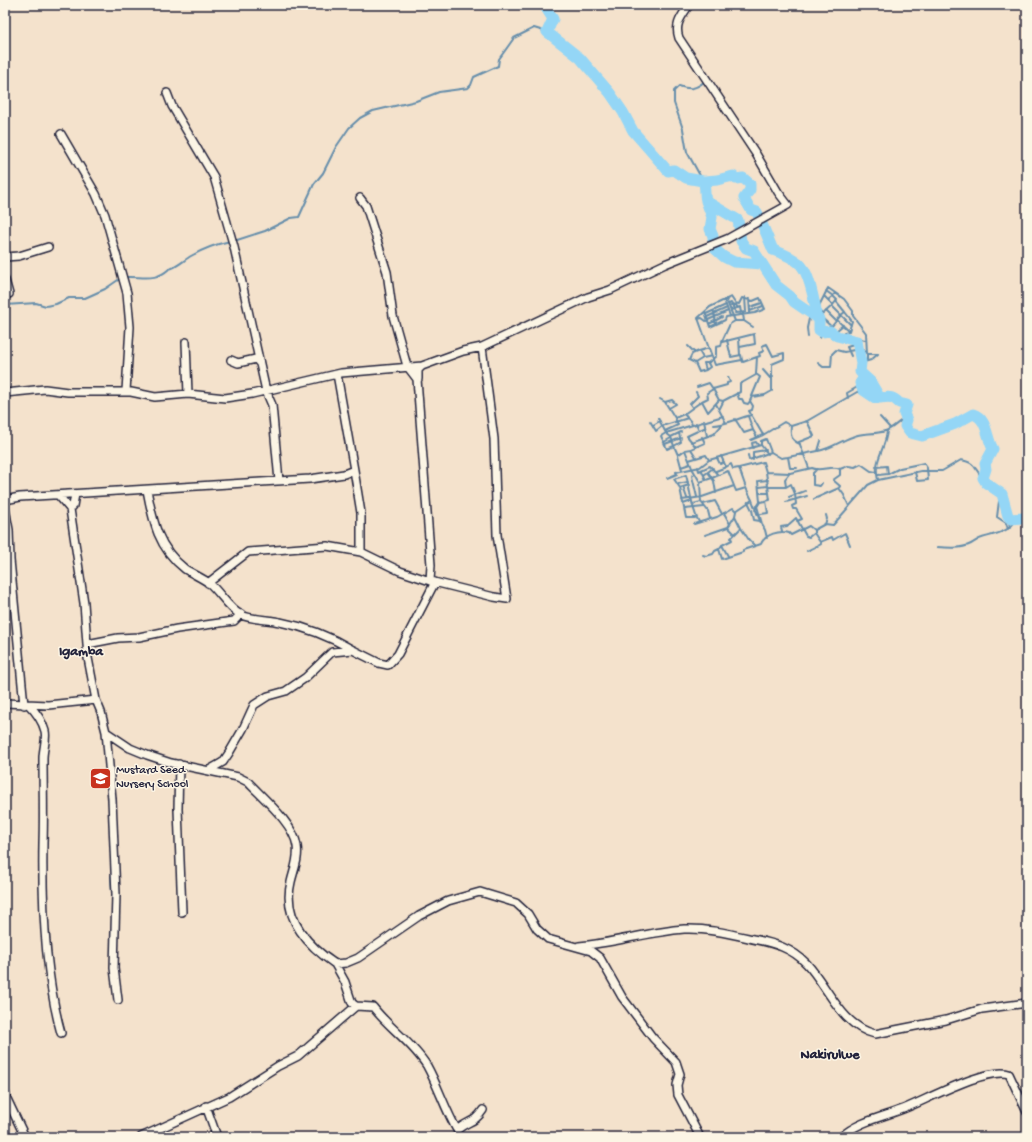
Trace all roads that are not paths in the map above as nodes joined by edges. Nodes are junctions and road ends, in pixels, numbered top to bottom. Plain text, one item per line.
1 (689, 5) edge
2 (167, 93) dead end
3 (61, 134) dead end
4 (360, 198) dead end
5 (48, 247) dead end
6 (5, 257) edge
7 (5, 280) edge
8 (9, 294) dead end
9 (186, 342) dead end
10 (482, 347) junction
11 (231, 360) dead end
12 (260, 364) junction
13 (407, 366) junction
14 (422, 366) junction
15 (337, 374) junction
16 (418, 379) junction
17 (266, 391) junction
18 (126, 392) junction
19 (5, 393) edge
20 (188, 394) junction
21 (354, 470) junction
22 (279, 481) junction
23 (147, 490) junction
24 (75, 494) junction
25 (59, 496) junction
26 (5, 500) edge
27 (5, 508) edge
28 (70, 509) junction
29 (361, 552) junction
30 (432, 582) junction
31 (208, 583) junction
32 (241, 614) junction
33 (87, 644) junction
34 (353, 650) junction
35 (96, 700) junction
36 (5, 703) edge
37 (27, 705) junction
38 (106, 732) junction
39 (179, 764) junction
40 (209, 770) junction
41 (182, 912) dead end
42 (573, 946) junction
43 (335, 964) junction
44 (118, 1000) dead end
45 (1027, 1003) edge
46 (356, 1006) junction
47 (61, 1033) dead end
48 (5, 1091) edge
49 (206, 1106) junction
50 (483, 1110) dead end
51 (1027, 1112) edge
52 (25, 1137) edge
53 (141, 1137) edge
54 (217, 1137) edge
55 (700, 1137) edge
56 (841, 1137) edge

1 - 10 street
2 - 12 street
3 - 18 street
4 - 13 street
5 - 6 street
7 - 8 street
9 - 20 street
10 - 14 street
10 - 30 street
11 - 12 street
12 - 17 street
13 - 14 street
13 - 15 street
13 - 16 street
14 - 16 street
15 - 17 street
15 - 21 street
16 - 30 street
17 - 20 street
17 - 22 street
18 - 19 street
18 - 20 street
21 - 22 street
21 - 29 street
22 - 23 street
23 - 24 street
23 - 31 street
24 - 25 street
24 - 28 street
25 - 26 street
25 - 28 street
27 - 37 street
28 - 33 street
29 - 30 street
29 - 31 street
30 - 34 street
31 - 32 street
32 - 33 street
32 - 34 street
33 - 35 street
34 - 40 street
35 - 37 street
35 - 38 street
36 - 37 street
37 - 47 street
38 - 39 street
38 - 44 street
39 - 40 street
39 - 41 street
40 - 43 street
42 - 43 street
42 - 45 street
42 - 55 street
43 - 46 street
46 - 49 street
46 - 50 street
48 - 52 street
49 - 53 street
49 - 54 street
51 - 56 street

